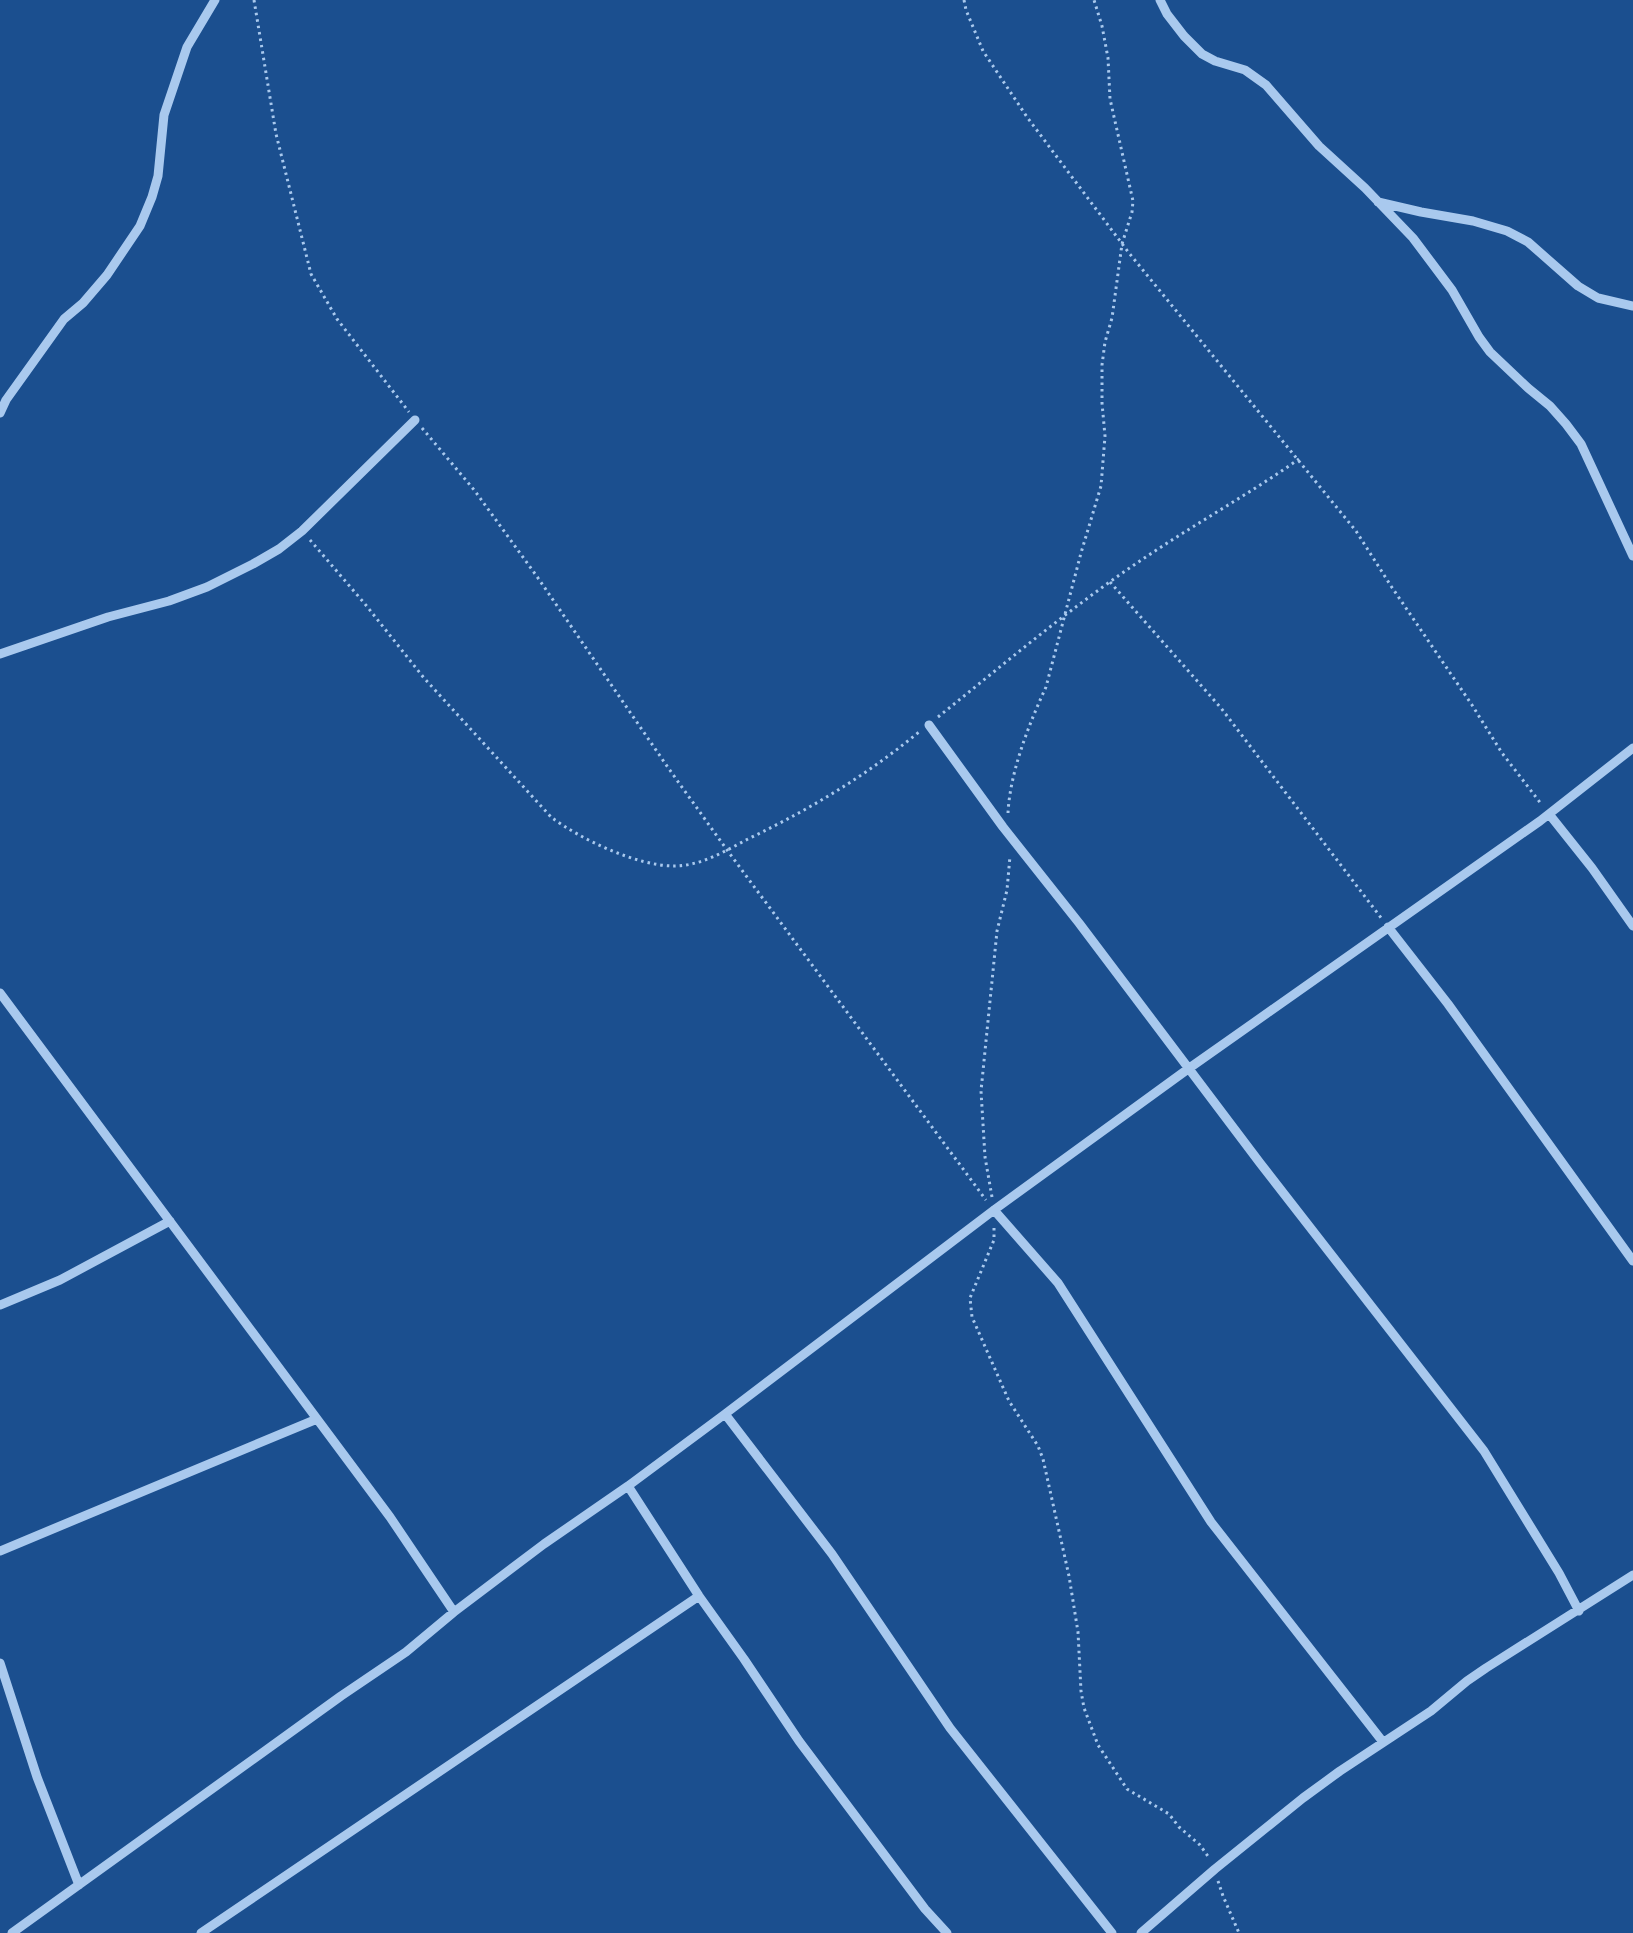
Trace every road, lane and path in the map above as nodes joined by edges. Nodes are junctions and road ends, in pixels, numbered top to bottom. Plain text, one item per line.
1 (214, 0) edge
2 (254, 0) edge
3 (964, 0) edge
4 (1094, 0) edge
5 (1160, 0) edge
6 (1378, 202) junction
7 (1122, 244) junction
8 (1633, 306) edge
9 (0, 413) edge
10 (415, 420) junction
11 (1299, 459) junction
12 (302, 531) junction
13 (1633, 556) edge
14 (1110, 582) junction
15 (1066, 614) junction
16 (0, 654) edge
17 (929, 724) junction
18 (1633, 748) edge
19 (1548, 814) junction
20 (1010, 836) junction
21 (727, 850) junction
22 (1633, 926) edge
23 (1388, 927) junction
24 (0, 993) edge
25 (1188, 1069) junction
26 (994, 1210) junction
27 (170, 1221) junction
28 (1633, 1261) edge
29 (0, 1305) edge
30 (725, 1414) junction
31 (317, 1420) junction
32 (628, 1486) junction
33 (0, 1551) edge
34 (1633, 1575) edge
35 (699, 1596) junction
36 (1579, 1611) junction
37 (454, 1612) junction
38 (0, 1663) edge
39 (1384, 1742) junction
40 (1215, 1869) junction
41 (79, 1885) junction
42 (12, 1933) edge
43 (201, 1933) edge
44 (947, 1933) edge
45 (1112, 1933) edge
46 (1141, 1933) edge
47 (1239, 1933) edge

1 - 9 street
2 - 10 path
3 - 7 path
4 - 7 path
5 - 6 street
6 - 8 street
6 - 13 street
7 - 11 path
7 - 15 path
10 - 12 street
10 - 21 path
11 - 14 path
11 - 19 path
12 - 16 street
12 - 21 path
14 - 15 path
14 - 23 path
15 - 17 path
15 - 20 path
17 - 20 street
17 - 21 path
18 - 19 street
19 - 22 street
19 - 23 street
20 - 25 street
20 - 26 path
21 - 26 path
23 - 25 street
23 - 28 street
24 - 27 street
25 - 26 street
25 - 36 street
26 - 30 street
26 - 39 street
26 - 40 path
27 - 29 street
27 - 31 street
30 - 32 street
30 - 45 street
31 - 33 street
31 - 37 street
32 - 35 street
32 - 37 street
34 - 36 street
35 - 43 street
35 - 44 street
36 - 39 street
37 - 41 street
38 - 41 street
39 - 40 street
40 - 46 street
40 - 47 path
41 - 42 street

